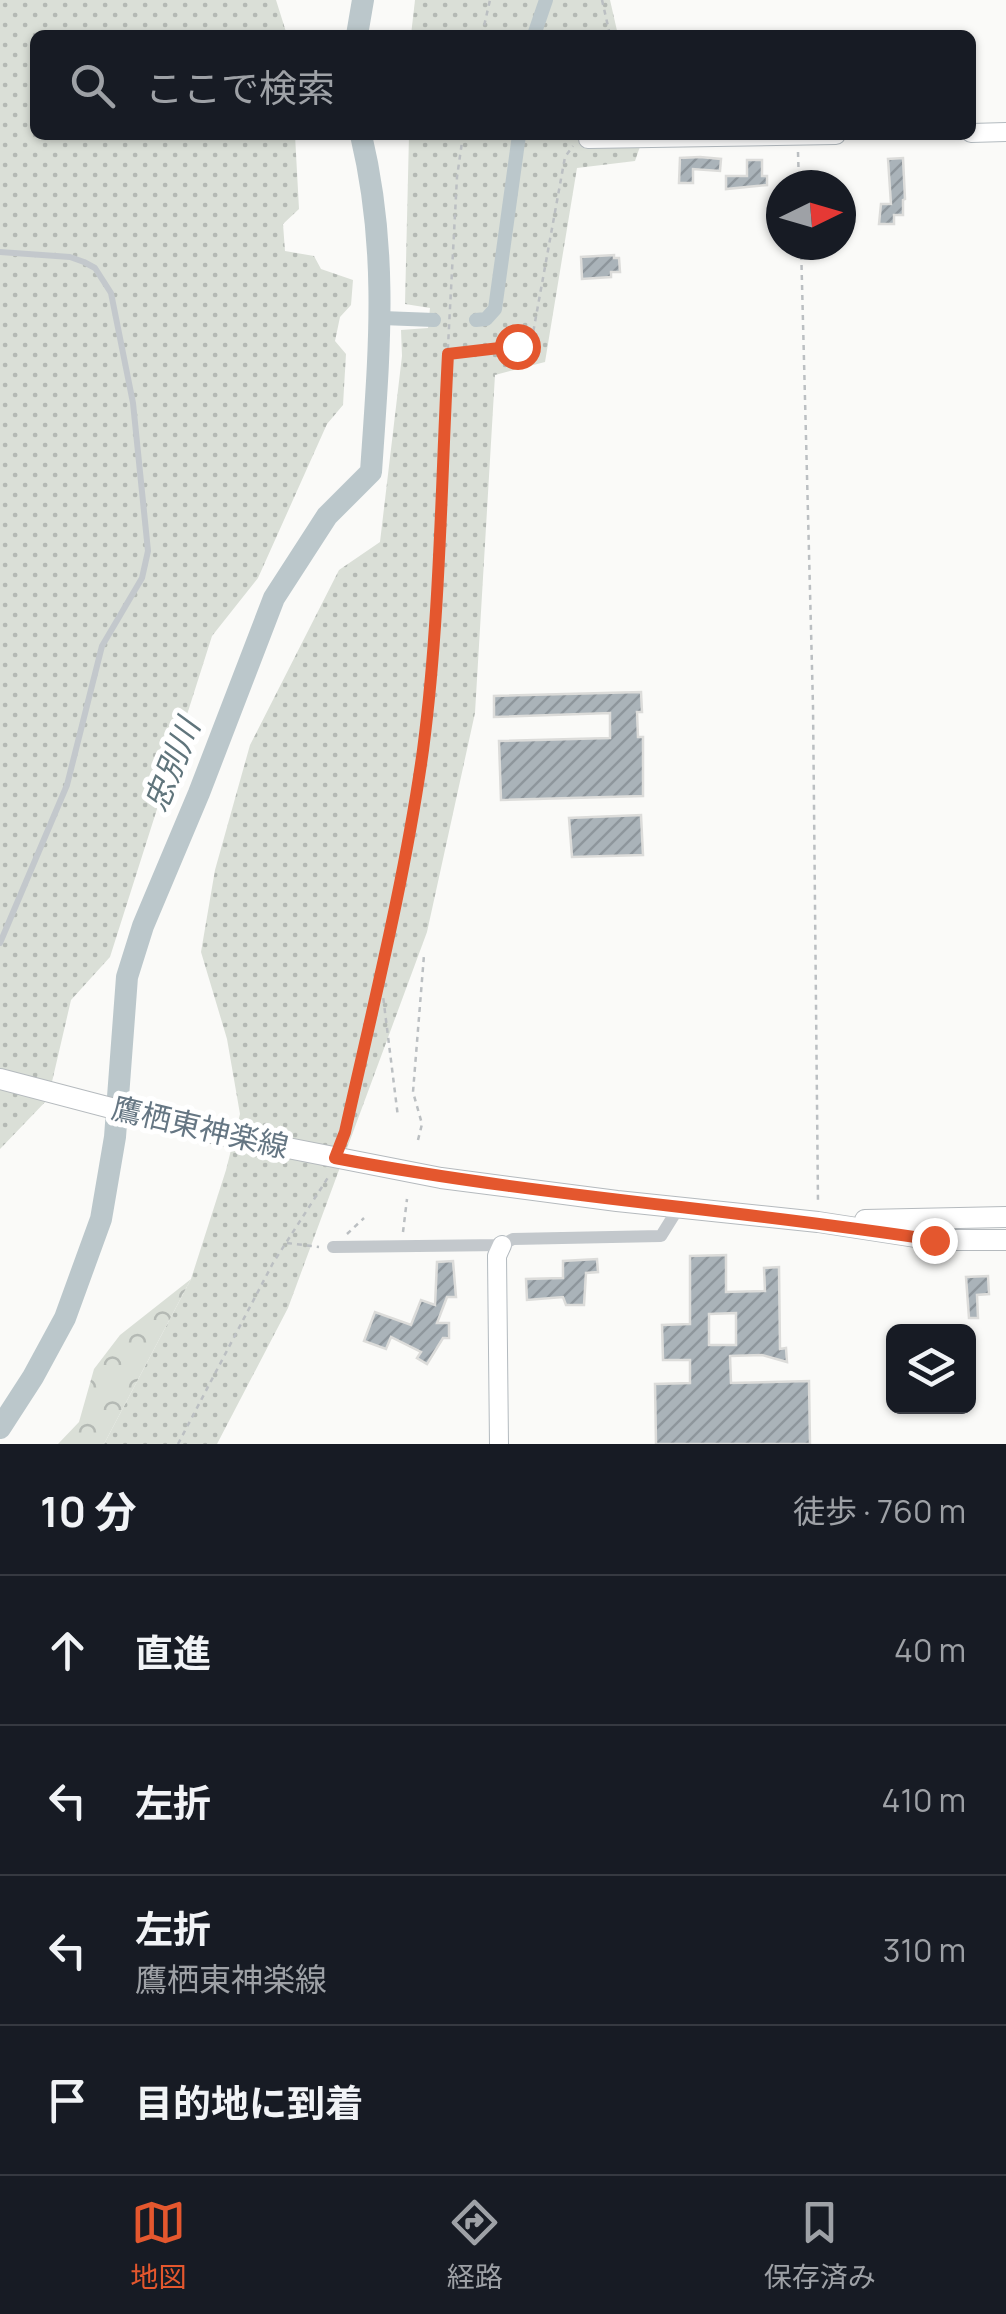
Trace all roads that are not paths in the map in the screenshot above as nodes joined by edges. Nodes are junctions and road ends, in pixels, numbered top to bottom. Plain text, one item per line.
1 (1006, 132) edge
2 (976, 133) edge
3 (0, 252) edge
4 (0, 943) edge
5 (0, 1079) edge
6 (679, 1207) junction
7 (1006, 1218) edge
8 (818, 1222) junction
9 (1006, 1240) edge
10 (502, 1245) junction
11 (333, 1247) dead end
12 (499, 1444) edge

1 - 2 street
3 - 4 lane
5 - 6 main road, 鷹栖東神楽線
6 - 8 main road, 鷹栖東神楽線
6 - 10 street
7 - 8 main road, 鷹栖東神楽線
8 - 9 main road, 鷹栖東神楽線
10 - 11 street
10 - 12 street

